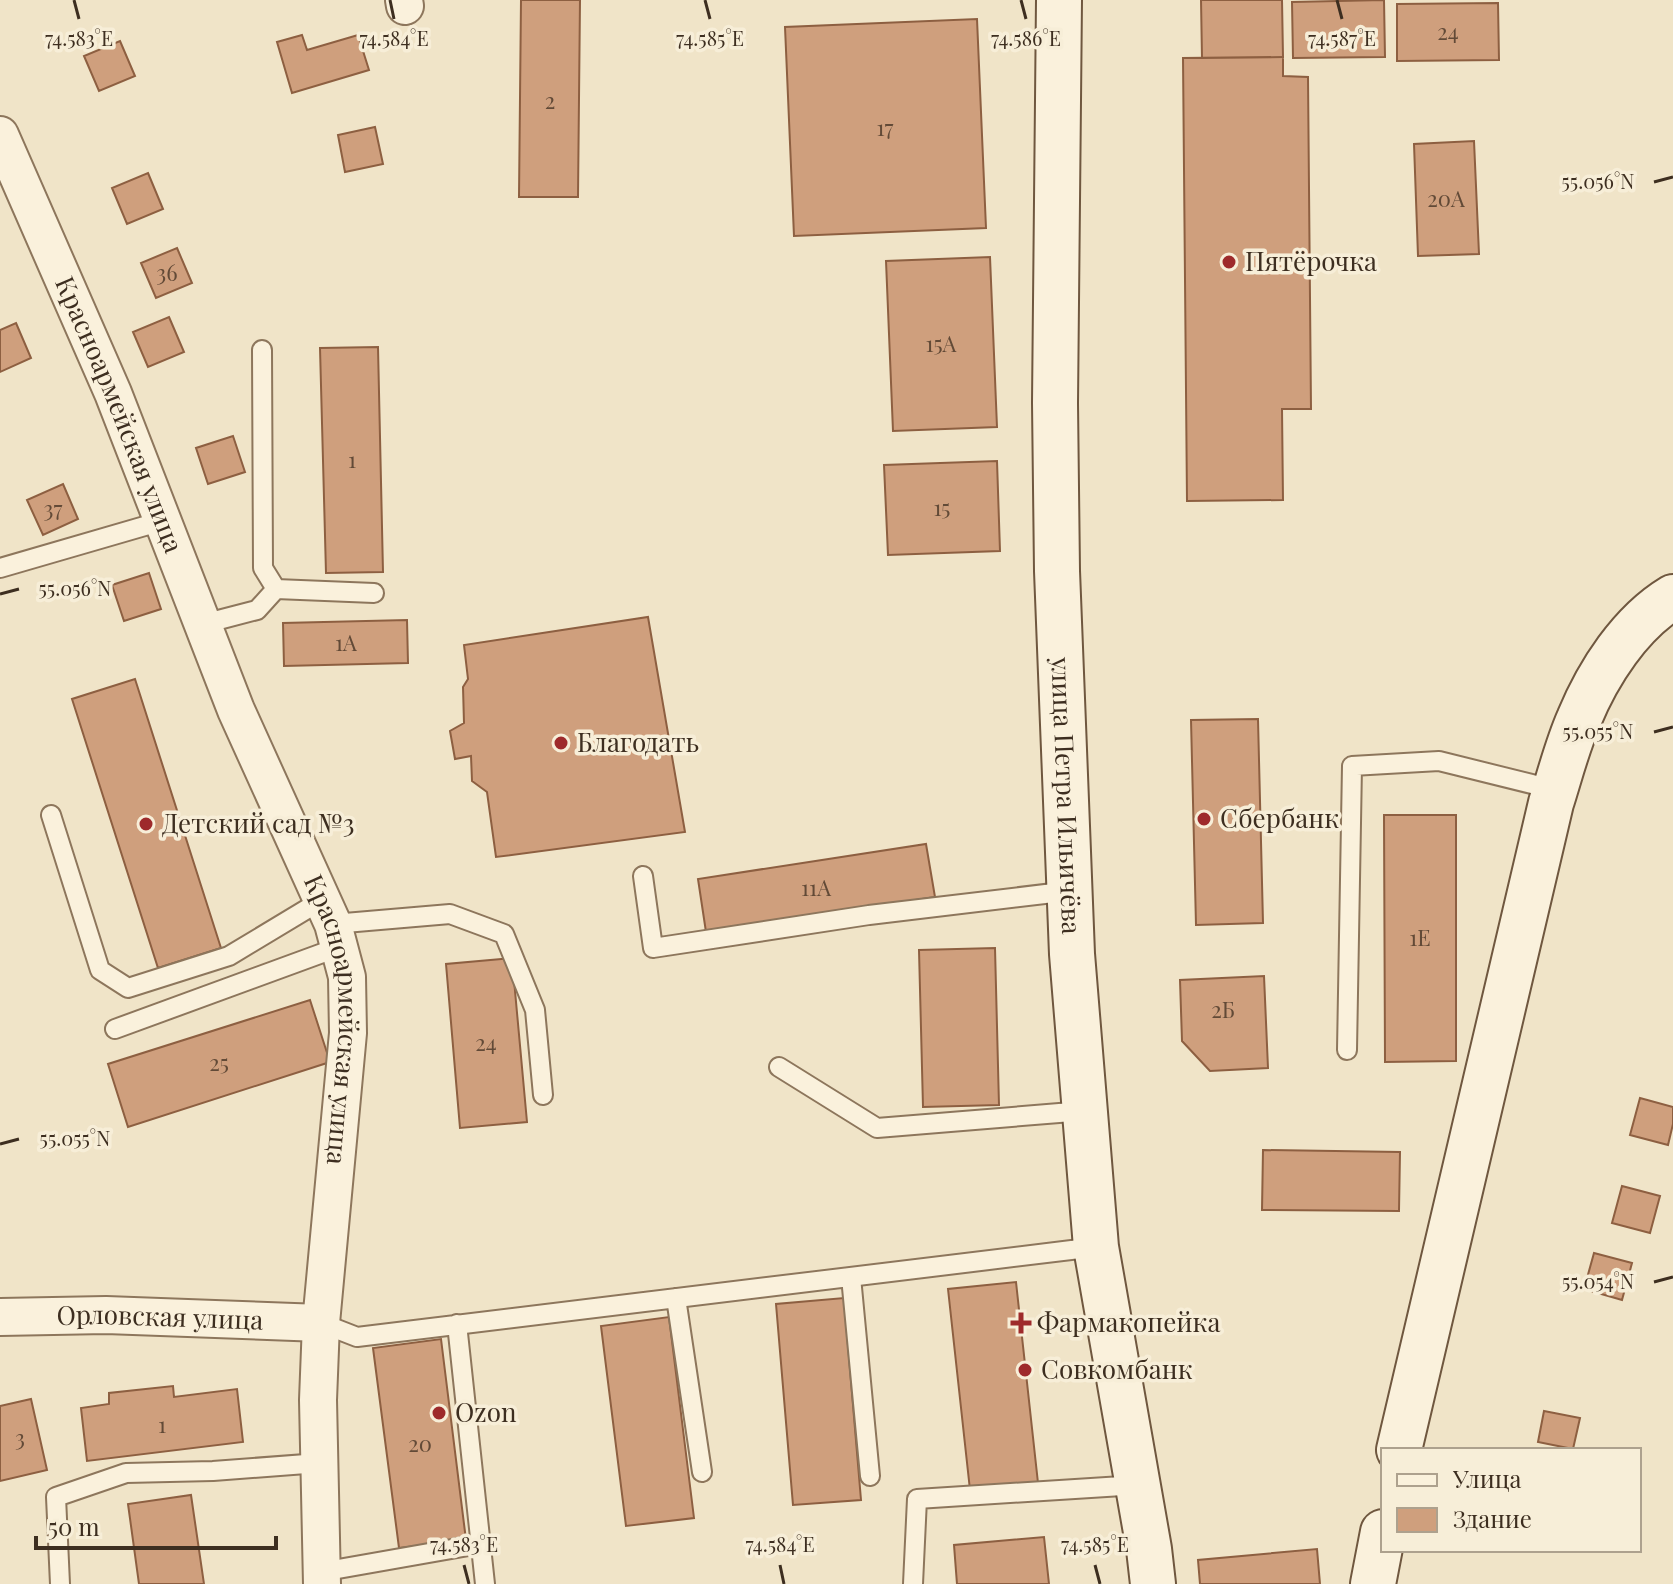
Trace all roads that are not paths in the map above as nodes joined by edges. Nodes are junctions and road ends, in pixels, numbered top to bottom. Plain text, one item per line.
1 (1059, 0) edge
2 (0, 135) edge
3 (262, 350) dead end
4 (162, 521) junction
5 (0, 568) edge
6 (276, 589) junction
7 (374, 593) dead end
8 (1673, 597) edge
9 (203, 624) junction
10 (1556, 790) junction
11 (51, 815) dead end
12 (643, 876) dead end
13 (1070, 891) junction
14 (331, 924) junction
15 (115, 1029) dead end
16 (1347, 1050) dead end
17 (779, 1067) dead end
18 (543, 1095) dead end
19 (1084, 1111) junction
20 (1096, 1247) junction
21 (851, 1277) junction
22 (676, 1298) junction
23 (0, 1317) edge
24 (321, 1323) junction
25 (457, 1324) junction
26 (1399, 1448) edge
27 (319, 1463) junction
28 (702, 1472) dead end
29 (870, 1476) dead end
30 (1138, 1485) junction
31 (1381, 1542) edge
32 (480, 1544) junction
33 (322, 1578) edge
34 (60, 1584) edge
35 (485, 1584) edge
36 (913, 1584) edge
37 (1153, 1584) edge
38 (1373, 1584) edge

1 - 13 main road, улица Петра Ильичёва
2 - 4 street, Красноармейская улица
3 - 6 lane
4 - 5 lane
4 - 9 street, Красноармейская улица
6 - 7 lane
6 - 9 lane
8 - 10 main road
9 - 14 street, Красноармейская улица
10 - 16 lane
10 - 26 main road
11 - 14 lane
12 - 13 lane
13 - 19 main road, улица Петра Ильичёва
14 - 15 lane
14 - 18 lane
14 - 24 street, Красноармейская улица
17 - 19 lane
19 - 20 main road, улица Петра Ильичёва
20 - 21 lane
20 - 30 main road, улица Петра Ильичёва
21 - 22 lane
21 - 29 lane
22 - 25 lane
22 - 28 lane
23 - 24 street, Орловская улица
24 - 25 lane
24 - 27 street, Красноармейская улица
25 - 32 lane
27 - 33 street, Красноармейская улица
27 - 34 lane
30 - 36 lane
30 - 37 main road, улица Петра Ильичёва
31 - 38 main road
32 - 33 lane
32 - 35 lane

